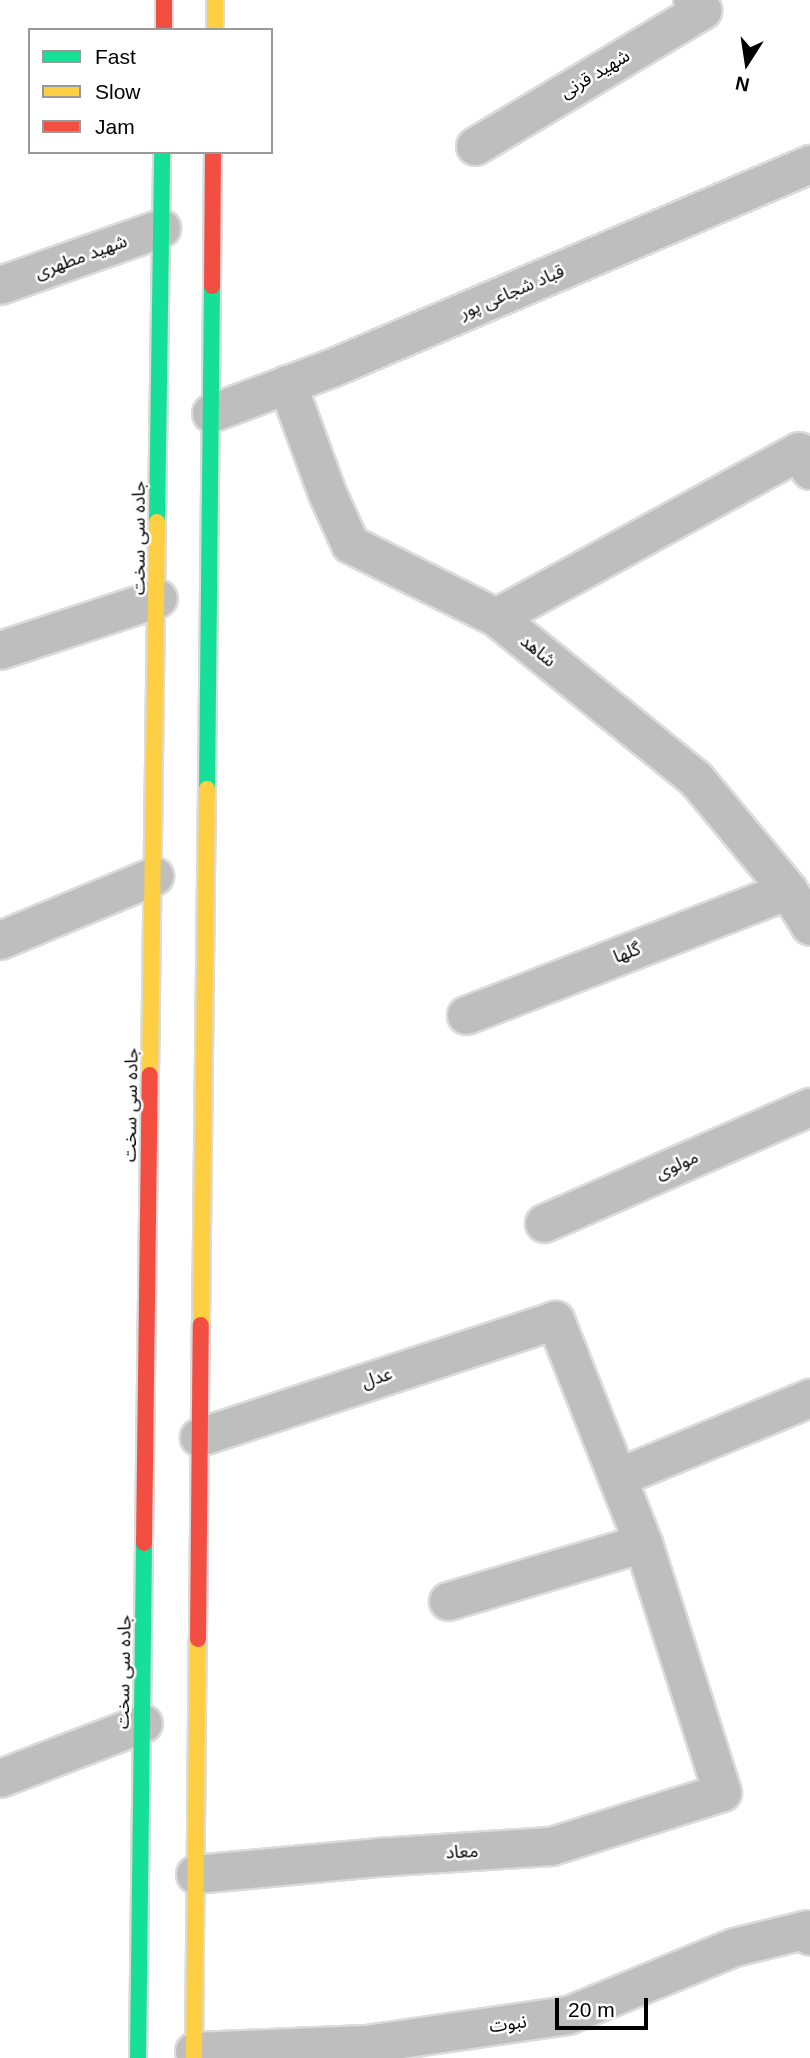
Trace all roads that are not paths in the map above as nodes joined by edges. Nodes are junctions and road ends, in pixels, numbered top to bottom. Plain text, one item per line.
1 (164, 0) edge
2 (215, 0) edge
3 (702, 3) edge
4 (164, 28) edge
5 (215, 28) edge
6 (475, 146) dead end
7 (162, 154) edge
8 (214, 154) edge
9 (810, 164) edge
10 (161, 228) junction
11 (0, 285) edge
12 (287, 384) junction
13 (211, 412) junction
14 (810, 470) edge
15 (158, 597) junction
16 (496, 617) junction
17 (0, 650) edge
18 (154, 876) junction
19 (788, 890) junction
20 (810, 926) edge
21 (0, 940) edge
22 (466, 1015) dead end
23 (810, 1107) edge
24 (544, 1223) dead end
25 (810, 1398) edge
26 (199, 1437) junction
27 (618, 1477) junction
28 (643, 1543) junction
29 (448, 1601) dead end
30 (143, 1723) junction
31 (0, 1778) edge
32 (195, 1874) junction
33 (809, 1932) edge
34 (194, 2055) edge
35 (138, 2058) edge

1 - 4 main road
2 - 5 main road
3 - 6 street, شهید قرنی
7 - 10 main road, جاده سی سخت
8 - 13 main road
9 - 12 street, قباد شجاعی پور
10 - 11 street, شهید مطهری
10 - 15 main road, جاده سی سخت
12 - 13 street, قباد شجاعی پور
12 - 16 street, شاهد
13 - 26 main road
14 - 16 street
15 - 17 street
15 - 18 main road, جاده سی سخت
16 - 19 street, شاهد
18 - 21 street
18 - 30 main road, جاده سی سخت
19 - 20 street, شاهد
19 - 22 street, گلها
23 - 24 street, مولوی
25 - 27 street
26 - 27 street, عدل
26 - 32 main road
27 - 28 street
28 - 29 street
28 - 32 street, معاد
30 - 31 street
30 - 35 main road, جاده سی سخت
32 - 34 main road
33 - 34 street, نبوت

